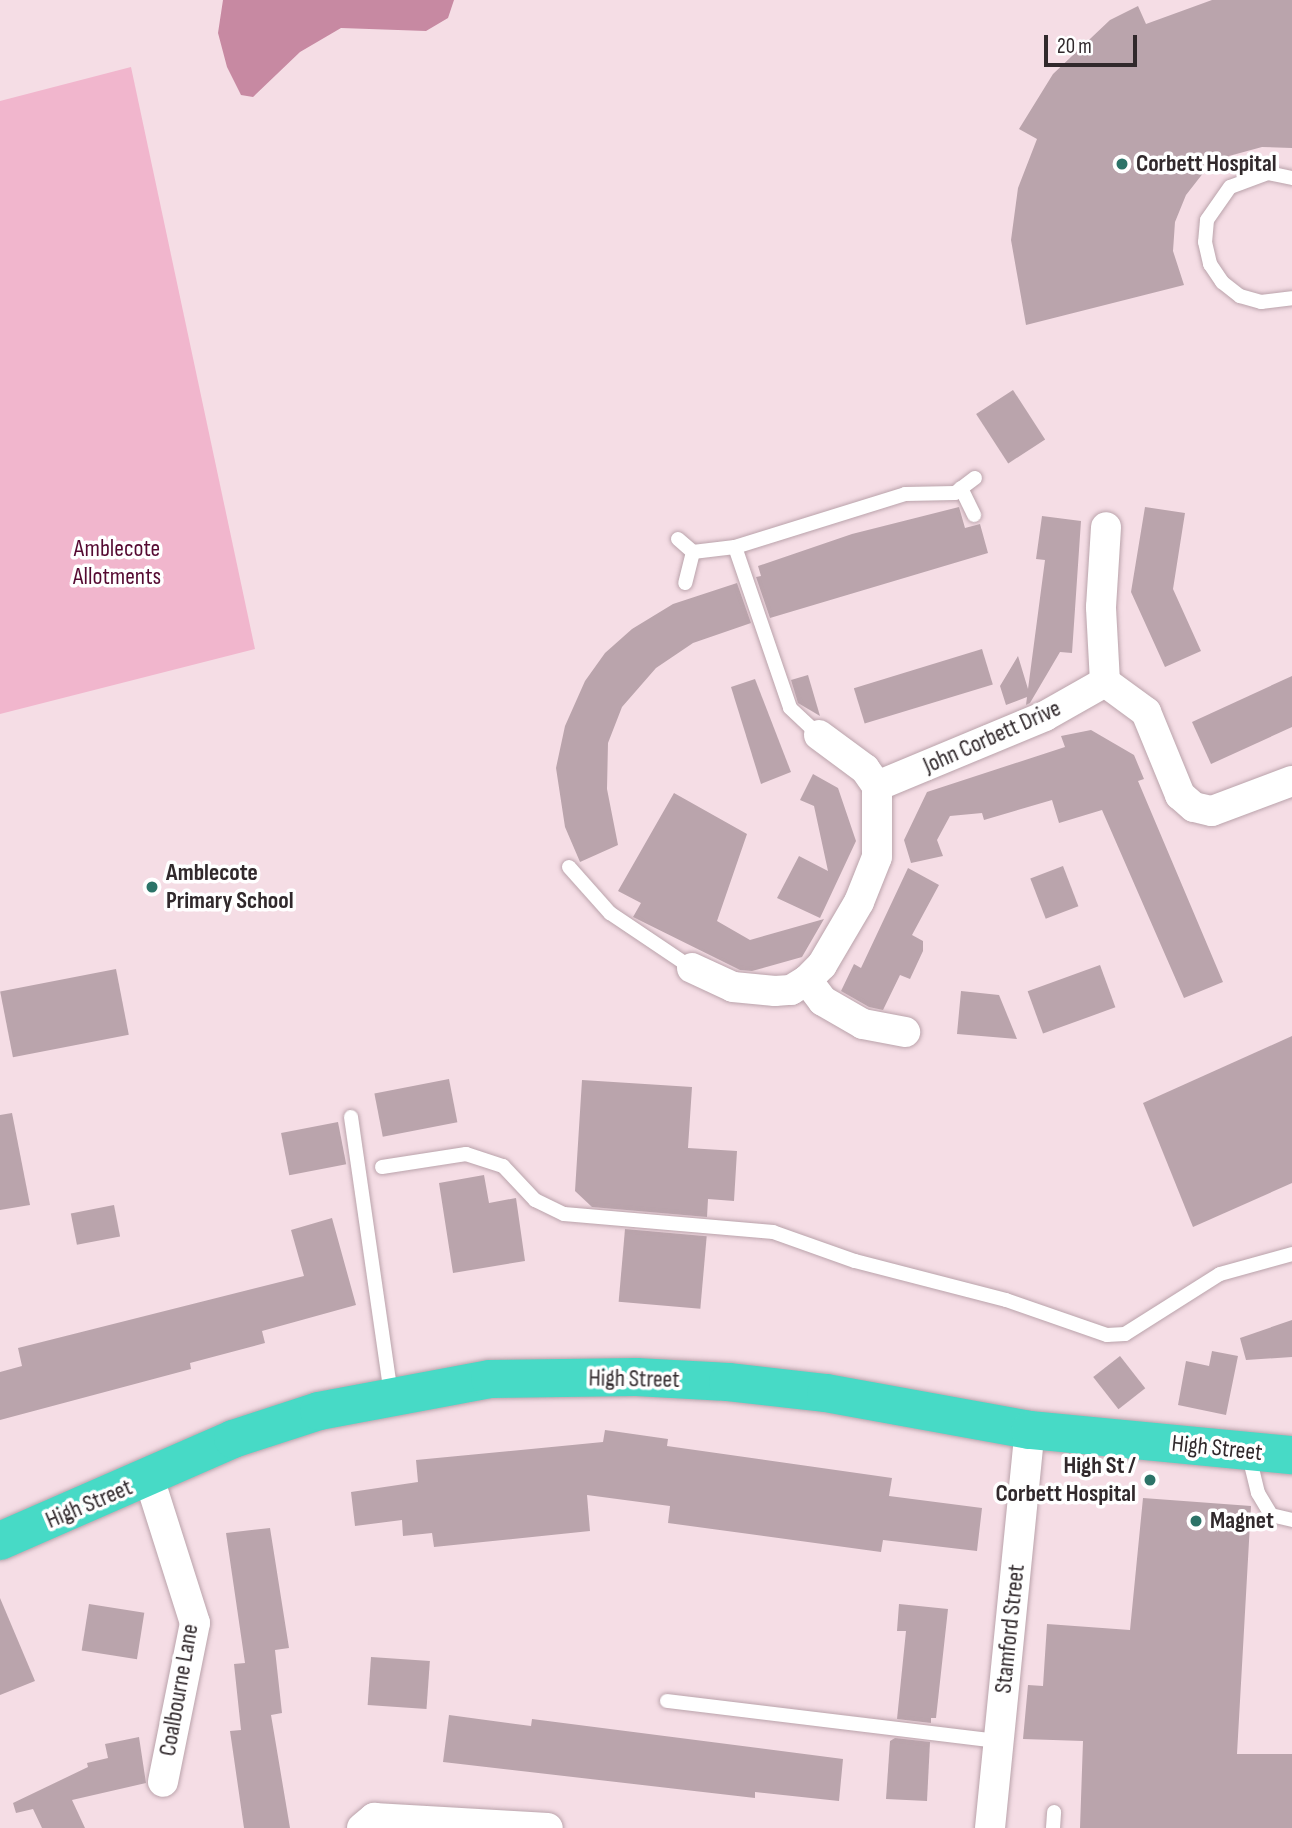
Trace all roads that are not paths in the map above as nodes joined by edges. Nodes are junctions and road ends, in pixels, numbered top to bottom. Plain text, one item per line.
1 (1292, 178) edge
2 (1292, 298) edge
3 (975, 478) dead end
4 (961, 488) junction
5 (974, 515) dead end
6 (1106, 527) dead end
7 (678, 539) dead end
8 (735, 547) junction
9 (693, 552) junction
10 (685, 583) dead end
11 (1105, 682) junction
12 (819, 735) joint
13 (1292, 781) edge
14 (877, 786) junction
15 (569, 867) dead end
16 (692, 968) joint
17 (807, 980) junction
18 (905, 1032) dead end
19 (351, 1117) dead end
20 (382, 1167) dead end
21 (1292, 1254) edge
22 (391, 1395) junction
23 (1030, 1430) junction
24 (1248, 1451) junction
25 (1292, 1455) edge
26 (149, 1478) junction
27 (1292, 1520) edge
28 (0, 1541) edge
29 (667, 1701) dead end
30 (999, 1741) junction
31 (163, 1782) dead end
32 (1054, 1812) dead end
33 (362, 1828) edge
34 (548, 1828) edge
35 (990, 1828) edge
36 (1053, 1828) edge

1 - 2 lane
3 - 4 lane
4 - 5 lane
4 - 8 lane
6 - 11 street
7 - 9 lane
8 - 9 lane
8 - 12 lane
9 - 10 lane
11 - 13 street
11 - 14 street, John Corbett Drive
12 - 14 street
14 - 17 street
15 - 16 lane
16 - 17 street
17 - 18 street
19 - 22 lane
20 - 21 lane
22 - 23 highway, High Street
22 - 26 highway, High Street
23 - 24 highway, High Street
23 - 30 street, Stamford Street
24 - 25 highway, High Street
24 - 27 lane
26 - 28 highway, High Street
26 - 31 street, Coalbourne Lane
29 - 30 lane
30 - 35 street, Stamford Street
32 - 36 lane
33 - 34 street

